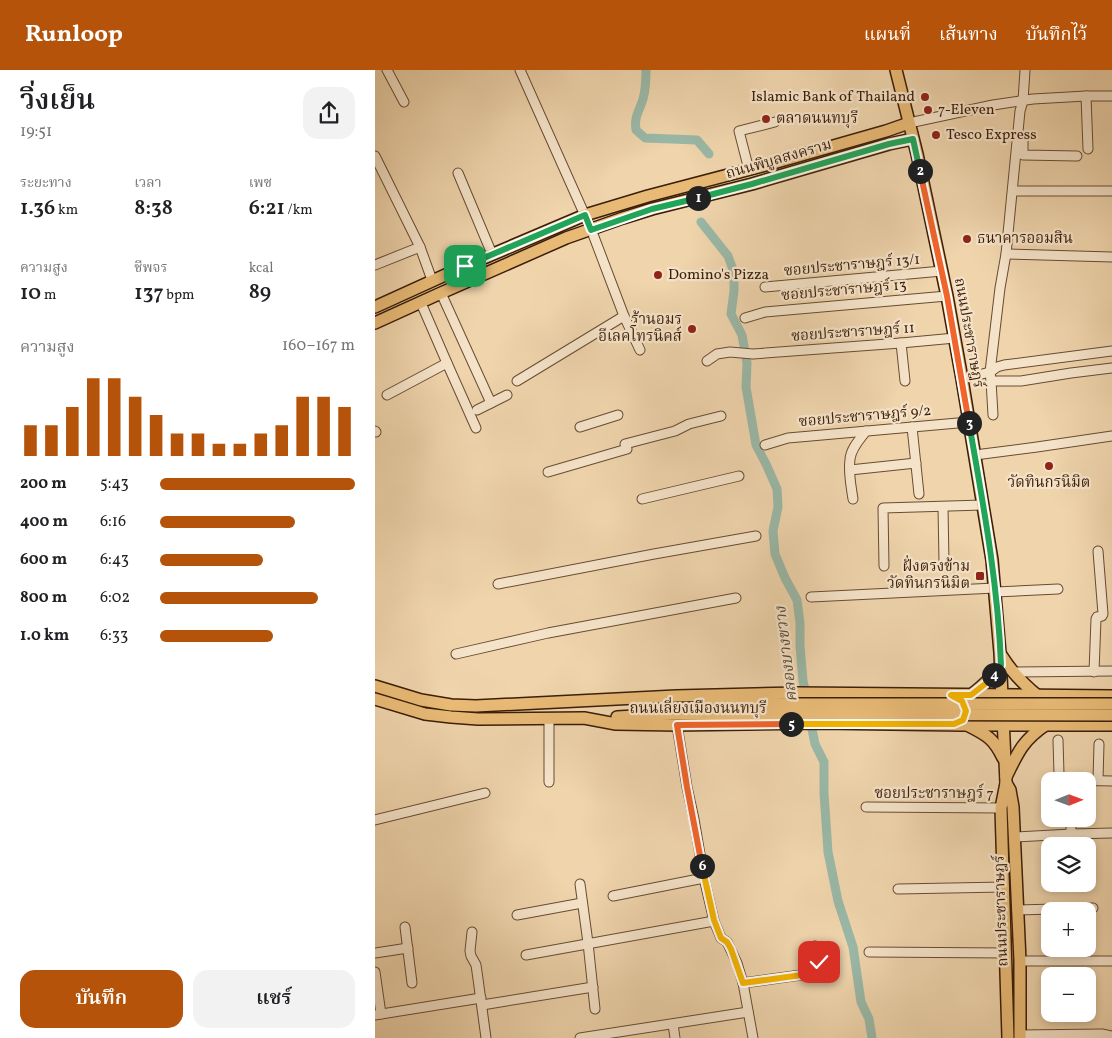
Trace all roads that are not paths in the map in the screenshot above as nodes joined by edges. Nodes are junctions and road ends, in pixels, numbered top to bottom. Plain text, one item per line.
1 (387, 70) edge
2 (520, 70) edge
3 (896, 70) edge
4 (1025, 70) edge
5 (1086, 96) junction
6 (1112, 96) edge
7 (1023, 101) junction
8 (404, 102) dead end
9 (775, 122) dead end
10 (909, 123) junction
11 (1023, 126) dead end
12 (913, 139) junction
13 (1020, 142) junction
14 (1088, 149) dead end
15 (375, 156) edge
16 (1077, 156) dead end
17 (749, 170) junction
18 (458, 173) dead end
19 (1013, 191) junction
20 (1112, 192) edge
21 (585, 215) junction
22 (591, 230) junction
23 (420, 247) junction
24 (492, 254) junction
25 (1006, 254) junction
26 (1112, 257) edge
27 (375, 265) edge
28 (942, 272) junction
29 (432, 280) junction
30 (765, 287) dead end
31 (441, 293) junction
32 (947, 296) junction
33 (421, 303) junction
34 (375, 307) edge
35 (624, 316) junction
36 (745, 318) dead end
37 (375, 324) edge
38 (955, 338) junction
39 (901, 344) junction
40 (640, 350) dead end
41 (1112, 351) edge
42 (707, 361) dead end
43 (447, 363) junction
44 (1112, 368) edge
45 (991, 377) junction
46 (962, 379) junction
47 (517, 381) dead end
48 (905, 381) dead end
49 (387, 395) dead end
50 (507, 395) dead end
51 (491, 403) junction
52 (477, 410) dead end
53 (618, 415) dead end
54 (993, 415) dead end
55 (721, 416) dead end
56 (969, 422) junction
57 (580, 427) dead end
58 (912, 427) junction
59 (476, 428) dead end
60 (866, 431) junction
61 (1112, 436) edge
62 (765, 445) dead end
63 (975, 455) junction
64 (916, 464) junction
65 (850, 470) junction
66 (548, 472) dead end
67 (739, 476) dead end
68 (919, 494) dead end
69 (642, 499) dead end
70 (853, 499) dead end
71 (983, 505) junction
72 (943, 507) junction
73 (755, 536) dead end
74 (1098, 551) dead end
75 (944, 562) dead end
76 (884, 566) dead end
77 (498, 584) dead end
78 (1058, 589) dead end
79 (995, 590) junction
80 (811, 597) dead end
81 (736, 598) dead end
82 (1001, 653) junction
83 (456, 654) dead end
84 (1001, 665) junction
85 (1112, 671) edge
86 (1013, 672) junction
87 (1094, 672) junction
88 (375, 686) edge
89 (951, 695) junction
90 (971, 695) junction
91 (1003, 695) junction
92 (1038, 696) junction
93 (1062, 696) junction
94 (1112, 696) edge
95 (375, 700) edge
96 (601, 700) junction
97 (1112, 704) edge
98 (788, 709) junction
99 (1112, 715) edge
100 (584, 718) junction
101 (549, 719) junction
102 (954, 724) junction
103 (1047, 724) junction
104 (1064, 724) junction
105 (677, 725) junction
106 (967, 725) junction
107 (1003, 725) junction
108 (1112, 725) edge
109 (1058, 740) dead end
110 (1099, 744) dead end
111 (1005, 761) junction
112 (1059, 772) edge
113 (1006, 780) junction
114 (1098, 780) joint
115 (1112, 781) edge
116 (549, 782) dead end
117 (485, 793) dead end
118 (866, 807) dead end
119 (1001, 808) junction
120 (375, 820) edge
121 (1071, 828) edge
122 (1112, 833) edge
123 (1071, 834) junction
124 (1014, 837) junction
125 (704, 878) junction
126 (580, 884) dead end
127 (1004, 887) junction
128 (898, 889) dead end
129 (613, 896) dead end
130 (583, 903) junction
131 (1041, 909) edge
132 (1017, 910) junction
133 (517, 915) dead end
134 (714, 920) junction
135 (405, 927) dead end
136 (472, 932) dead end
137 (588, 943) junction
138 (815, 946) dead end
139 (408, 948) junction
140 (869, 952) dead end
141 (375, 953) edge
142 (1006, 953) junction
143 (526, 955) dead end
144 (1019, 961) junction
145 (1112, 961) edge
146 (375, 972) edge
147 (412, 983) dead end
148 (743, 983) junction
149 (593, 987) junction
150 (481, 1002) junction
151 (595, 1009) dead end
152 (748, 1012) junction
153 (378, 1014) edge
154 (673, 1024) junction
155 (1020, 1036) edge
156 (1112, 1036) edge
157 (582, 1037) edge
158 (486, 1038) edge
159 (675, 1038) edge
160 (753, 1038) edge
161 (1007, 1038) edge

1 - 8 street
2 - 21 street
3 - 10 main road, ถนนประชาราษฎร์
4 - 7 street
5 - 6 street
5 - 7 street
5 - 14 street
7 - 10 street
7 - 13 street
9 - 17 street
10 - 12 main road, ถนนประชาราษฎร์
10 - 17 main road, ถนนพิบูลสงคราม
11 - 13 street
12 - 22 main road, ถนนพิบูลสงคราม
12 - 28 main road, ถนนประชาราษฎร์
13 - 16 street
13 - 19 street
15 - 23 street
17 - 21 main road, ถนนพิบูลสงคราม
18 - 24 street
19 - 20 street
19 - 25 street
21 - 22 street
21 - 24 main road, ถนนพิบูลสงคราม
22 - 31 main road, ถนนพิบูลสงคราม
22 - 35 street
23 - 27 street
23 - 29 street
24 - 29 main road, ถนนพิบูลสงคราม
25 - 26 street
25 - 45 street
28 - 30 street, ซอยประชาราษฎร์ 13/1
28 - 32 main road, ถนนประชาราษฎร์
29 - 34 main road, ถนนพิบูลสงคราม
31 - 33 main road, ถนนพิบูลสงคราม
31 - 51 street
32 - 36 street, ซอยประชาราษฎร์ 13
32 - 38 main road, ถนนประชาราษฎร์
33 - 37 main road, ถนนพิบูลสงคราม
33 - 43 street
35 - 40 street
35 - 47 street
38 - 39 street, ซอยประชาราษฎร์ 11
38 - 46 main road, ถนนประชาราษฎร์
39 - 42 street, ซอยประชาราษฎร์ 11
39 - 48 street
41 - 45 street
43 - 49 street
43 - 59 street
44 - 45 street
45 - 46 street
45 - 54 street
46 - 56 main road, ถนนประชาราษฎร์
50 - 51 street
51 - 52 street
53 - 57 street
55 - 66 street
56 - 58 street, ซอยประชาราษฎร์ 9/2
56 - 63 main road, ถนนประชาราษฎร์
58 - 60 street, ซอยประชาราษฎร์ 9/2
58 - 64 street
60 - 62 street, ซอยประชาราษฎร์ 9/2
60 - 65 street
61 - 63 street
63 - 71 main road, ถนนประชาราษฎร์
64 - 65 street
64 - 68 street
65 - 70 street
67 - 69 street
71 - 72 street
71 - 79 main road, ถนนประชาราษฎร์
72 - 75 street
72 - 76 street
73 - 77 street
74 - 87 street
78 - 79 street
79 - 80 street
79 - 82 main road, ถนนประชาราษฎร์
81 - 83 street
82 - 84 main road, ถนนประชาราษฎร์
82 - 86 main road
84 - 90 main road
84 - 91 main road, ถนนประชาราษฎร์
85 - 87 street
86 - 87 street
86 - 92 main road
88 - 96 main road, ถนนเลี่ยงเมืองนนทบุรี
89 - 90 main road, ถนนเลี่ยงเมืองนนทบุรี
89 - 96 main road, ถนนเลี่ยงเมืองนนทบุรี
89 - 102 main road
90 - 91 main road, ถนนเลี่ยงเมืองนนทบุรี
91 - 92 main road, ถนนเลี่ยงเมืองนนทบุรี
91 - 107 main road, ถนนประชาราษฎร์
92 - 93 main road, ถนนเลี่ยงเมืองนนทบุรี
93 - 94 main road, ถนนเลี่ยงเมืองนนทบุรี
93 - 104 main road
95 - 101 main road, ถนนเลี่ยงเมืองนนทบุรี
96 - 98 main road, ถนนเลี่ยงเมืองนนทบุรี
97 - 98 main road, ถนนเลี่ยงเมืองนนทบุรี, bridge
98 - 99 main road, ถนนเลี่ยงเมืองนนทบุรี, bridge
98 - 100 main road, ถนนเลี่ยงเมืองนนทบุรี
100 - 101 main road, ถนนเลี่ยงเมืองนนทบุรี
100 - 105 main road, ถนนเลี่ยงเมืองนนทบุรี
101 - 116 street
102 - 105 main road, ถนนเลี่ยงเมืองนนทบุรี
102 - 106 main road, ถนนเลี่ยงเมืองนนทบุรี
103 - 104 main road, ถนนเลี่ยงเมืองนนทบุรี
103 - 107 main road, ถนนเลี่ยงเมืองนนทบุรี
103 - 113 main road
104 - 108 main road, ถนนเลี่ยงเมืองนนทบุรี
105 - 125 street
106 - 107 main road, ถนนเลี่ยงเมืองนนทบุรี
106 - 111 main road
107 - 111 main road, ถนนประชาราษฎร์
109 - 112 street
110 - 114 street
111 - 113 main road, ถนนประชาราษฎร์
113 - 119 main road, ถนนประชาราษฎร์
113 - 124 main road, ถนนประชาราษฎร์
114 - 115 street
117 - 120 street
118 - 119 street, ซอยประชาราษฎร์ 7
119 - 127 main road, ถนนประชาราษฎร์
121 - 123 street
122 - 123 street
123 - 124 street
124 - 132 main road, ถนนประชาราษฎร์
125 - 129 street
125 - 134 street
126 - 130 street
127 - 128 street
127 - 142 main road, ถนนประชาราษฎร์
130 - 133 street
130 - 137 street
131 - 132 street
132 - 144 main road, ถนนประชาราษฎร์
134 - 137 street
134 - 148 street
135 - 139 street
136 - 150 street
137 - 143 street
137 - 149 street
138 - 148 street
139 - 141 street
139 - 147 street
140 - 142 street
142 - 161 main road, ถนนประชาราษฎร์
144 - 145 street
144 - 155 main road, ถนนประชาราษฎร์
146 - 153 street
148 - 152 street
149 - 150 street
149 - 151 street
150 - 153 street
150 - 158 street
152 - 154 street
152 - 160 street
154 - 157 street
154 - 159 street
155 - 156 street

